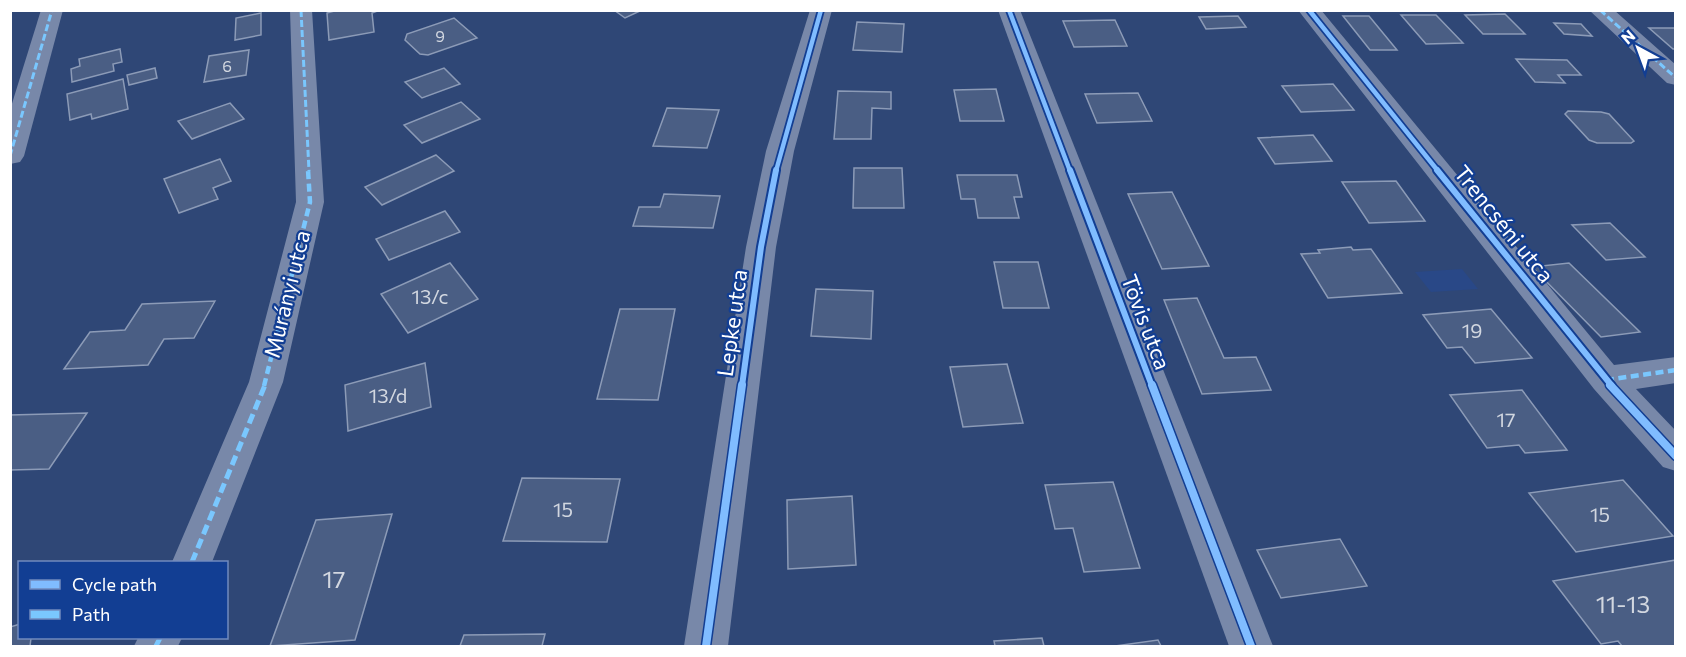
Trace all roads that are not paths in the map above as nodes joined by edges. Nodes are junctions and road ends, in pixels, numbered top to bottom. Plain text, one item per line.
1 (52, 10) edge
2 (301, 10) edge
3 (821, 10) edge
4 (1009, 10) edge
5 (1309, 10) edge
6 (1600, 10) edge
7 (1676, 78) edge
8 (10, 156) edge
9 (1676, 370) edge
10 (1606, 380) junction
11 (1676, 456) edge
12 (192, 561) edge
13 (706, 646) edge
14 (1251, 646) edge

1 - 8 street
2 - 12 street, Murányi utca
3 - 13 street, Lepke utca
4 - 14 street, Tövis utca
5 - 10 street, Trencséni utca
6 - 7 street
9 - 10 street
10 - 11 street, Trencséni utca

